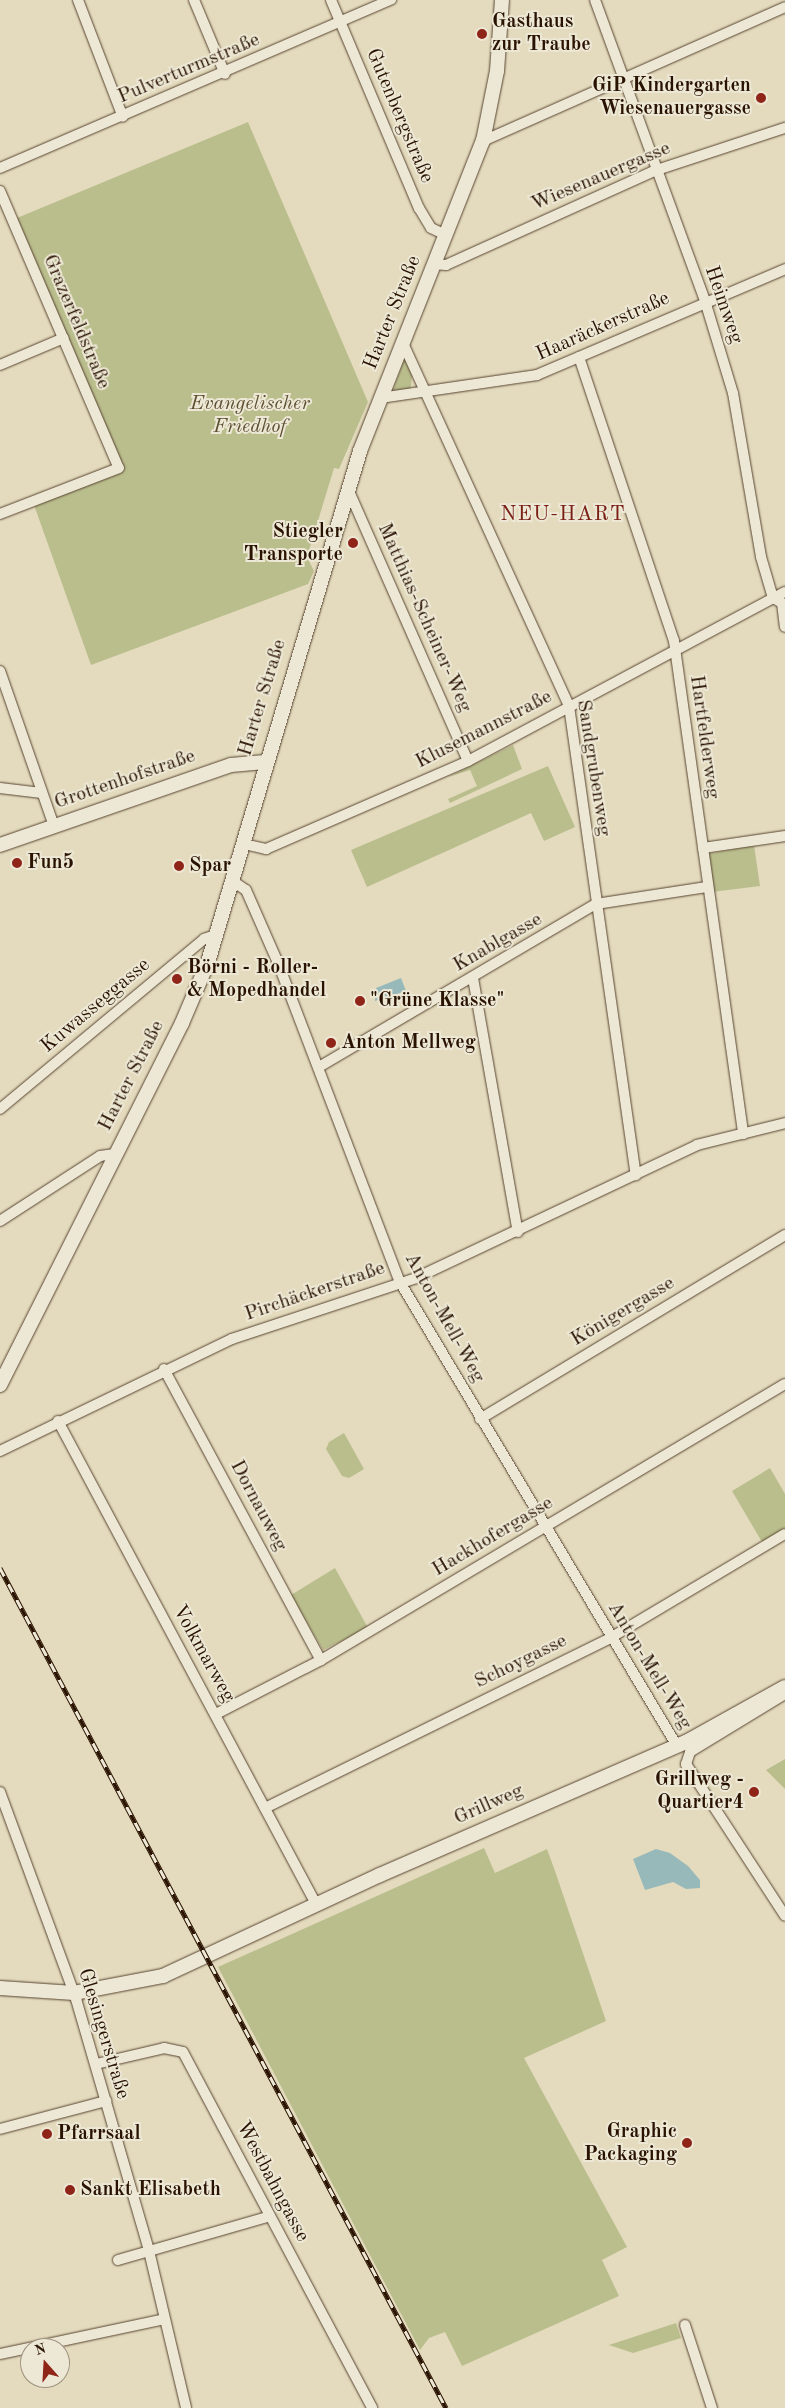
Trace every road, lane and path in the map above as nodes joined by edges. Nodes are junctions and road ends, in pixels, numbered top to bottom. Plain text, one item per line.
1 (78, 0) edge
2 (194, 0) edge
3 (331, 0) edge
4 (391, 0) edge
5 (502, 0) edge
6 (594, 0) edge
7 (785, 7) edge
8 (340, 22) junction
9 (225, 74) junction
10 (622, 78) junction
11 (123, 117) junction
12 (785, 128) edge
13 (483, 140) junction
14 (0, 168) edge
15 (654, 171) junction
16 (0, 191) edge
17 (446, 235) junction
18 (434, 264) junction
19 (785, 269) edge
20 (705, 301) junction
21 (64, 338) junction
22 (402, 341) junction
23 (579, 358) junction
24 (0, 365) edge
25 (428, 393) junction
26 (380, 398) junction
27 (348, 489) junction
28 (0, 514) edge
29 (785, 592) edge
30 (774, 598) junction
31 (785, 627) edge
32 (674, 650) junction
33 (0, 671) edge
34 (569, 706) junction
35 (468, 761) junction
36 (265, 762) junction
37 (0, 788) edge
38 (42, 793) junction
39 (54, 826) junction
40 (785, 836) edge
41 (244, 844) junction
42 (0, 845) edge
43 (703, 848) junction
44 (234, 882) junction
45 (707, 887) junction
46 (596, 904) junction
47 (218, 934) junction
48 (473, 978) junction
49 (319, 1067) junction
50 (0, 1110) edge
51 (785, 1123) edge
52 (743, 1134) junction
53 (115, 1154) junction
54 (636, 1174) junction
55 (0, 1221) edge
56 (518, 1232) junction
57 (785, 1235) edge
58 (400, 1282) junction
59 (164, 1369) junction
60 (785, 1384) edge
61 (0, 1385) edge
62 (480, 1419) junction
63 (58, 1421) junction
64 (0, 1451) edge
65 (545, 1526) junction
66 (785, 1534) edge
67 (612, 1637) junction
68 (321, 1660) junction
69 (785, 1688) edge
70 (785, 1694) edge
71 (216, 1714) junction
72 (677, 1746) junction
73 (0, 1792) edge
74 (265, 1808) junction
75 (4, 1813) edge
76 (316, 1904) junction
77 (785, 1916) edge
78 (0, 1988) edge
79 (74, 1992) junction
80 (96, 2064) junction
81 (106, 2101) junction
82 (0, 2129) edge
83 (270, 2216) junction
84 (149, 2251) junction
85 (118, 2260) dead end
86 (164, 2319) junction
87 (685, 2325) dead end
88 (0, 2354) edge
89 (186, 2408) edge
90 (372, 2408) edge
91 (712, 2408) edge

1 - 11 street
2 - 9 street
3 - 8 street, Gutenbergstraße
4 - 8 street, Pulverturmstraße
5 - 13 main road, Harter Straße
6 - 10 street, Heimweg
7 - 10 street
8 - 9 street, Pulverturmstraße
8 - 17 street, Gutenbergstraße
9 - 11 street, Pulverturmstraße
10 - 13 street
10 - 15 street, Heimweg
11 - 14 street, Pulverturmstraße
12 - 15 street, Wiesenauergasse
13 - 17 main road, Harter Straße
15 - 18 street, Wiesenauergasse
15 - 20 street, Heimweg
16 - 21 street, Grazerfeldstraße
17 - 18 main road, Harter Straße
18 - 22 main road, Harter Straße
19 - 20 street, Haaräckerstraße
20 - 23 street, Haaräckerstraße
20 - 30 street, Heimweg
21 - 24 street
21 - 28 street, Grazerfeldstraße
22 - 25 street
22 - 26 main road, Harter Straße
23 - 25 street, Haaräckerstraße
23 - 32 street, Hartfelderweg
25 - 26 street, Haaräckerstraße
25 - 34 street, Sandgrubenweg
26 - 27 main road, Harter Straße
27 - 35 street, Matthias-Scheiner-Weg
27 - 36 main road, Harter Straße
29 - 30 street, Klusemannstraße
30 - 31 street, Heimweg
30 - 32 street, Klusemannstraße
32 - 34 street, Klusemannstraße
32 - 43 street, Hartfelderweg
33 - 38 street
34 - 35 street, Klusemannstraße
34 - 46 street, Sandgrubenweg
35 - 41 street, Klusemannstraße
36 - 39 main road, Grottenhofstraße
36 - 41 main road, Harter Straße
37 - 38 street
38 - 39 street
39 - 42 main road, Grottenhofstraße
40 - 43 street
41 - 44 main road, Harter Straße
43 - 45 street, Hartfelderweg
44 - 47 main road, Harter Straße
44 - 49 street, Anton-Mell-Weg
45 - 46 street, Knablgasse
45 - 52 street, Hartfelderweg
46 - 48 street, Knablgasse
46 - 54 street, Sandgrubenweg
47 - 50 street, Kuwasseggasse
47 - 53 main road, Harter Straße
48 - 49 street, Knablgasse
48 - 56 street
49 - 58 street, Anton-Mell-Weg
51 - 52 street, Pirchäckerstraße
52 - 54 street, Pirchäckerstraße
53 - 55 street
53 - 61 main road, Harter Straße
54 - 56 street, Pirchäckerstraße
56 - 58 street, Pirchäckerstraße
57 - 62 street, Königergasse
58 - 59 street, Pirchäckerstraße
58 - 62 street, Anton-Mell-Weg
59 - 63 street, Pirchäckerstraße
59 - 68 street, Dornauweg
60 - 65 street, Hackhofergasse
62 - 65 street, Anton-Mell-Weg
63 - 64 street, Pirchäckerstraße
63 - 71 street, Volkmarweg
65 - 67 street, Anton-Mell-Weg
65 - 68 street, Hackhofergasse
66 - 67 street, Schoygasse
67 - 72 street, Anton-Mell-Weg
67 - 74 street, Schoygasse
68 - 71 street, Hackhofergasse
69 - 72 main road, Grillweg
70 - 77 street
71 - 74 street, Volkmarweg
72 - 76 main road, Grillweg
73 - 75 street, Glesingerstraße
74 - 76 street, Volkmarweg
75 - 79 street, Glesingerstraße
76 - 79 main road, Grillweg
78 - 79 main road, Grillweg
79 - 80 street, Glesingerstraße
80 - 81 street, Glesingerstraße
80 - 83 street, Westbahngasse
81 - 82 street
81 - 84 street, Glesingerstraße
83 - 84 street
83 - 90 street, Westbahngasse
84 - 85 street
84 - 86 street, Glesingerstraße
86 - 88 street
86 - 89 street, Glesingerstraße
87 - 91 street

